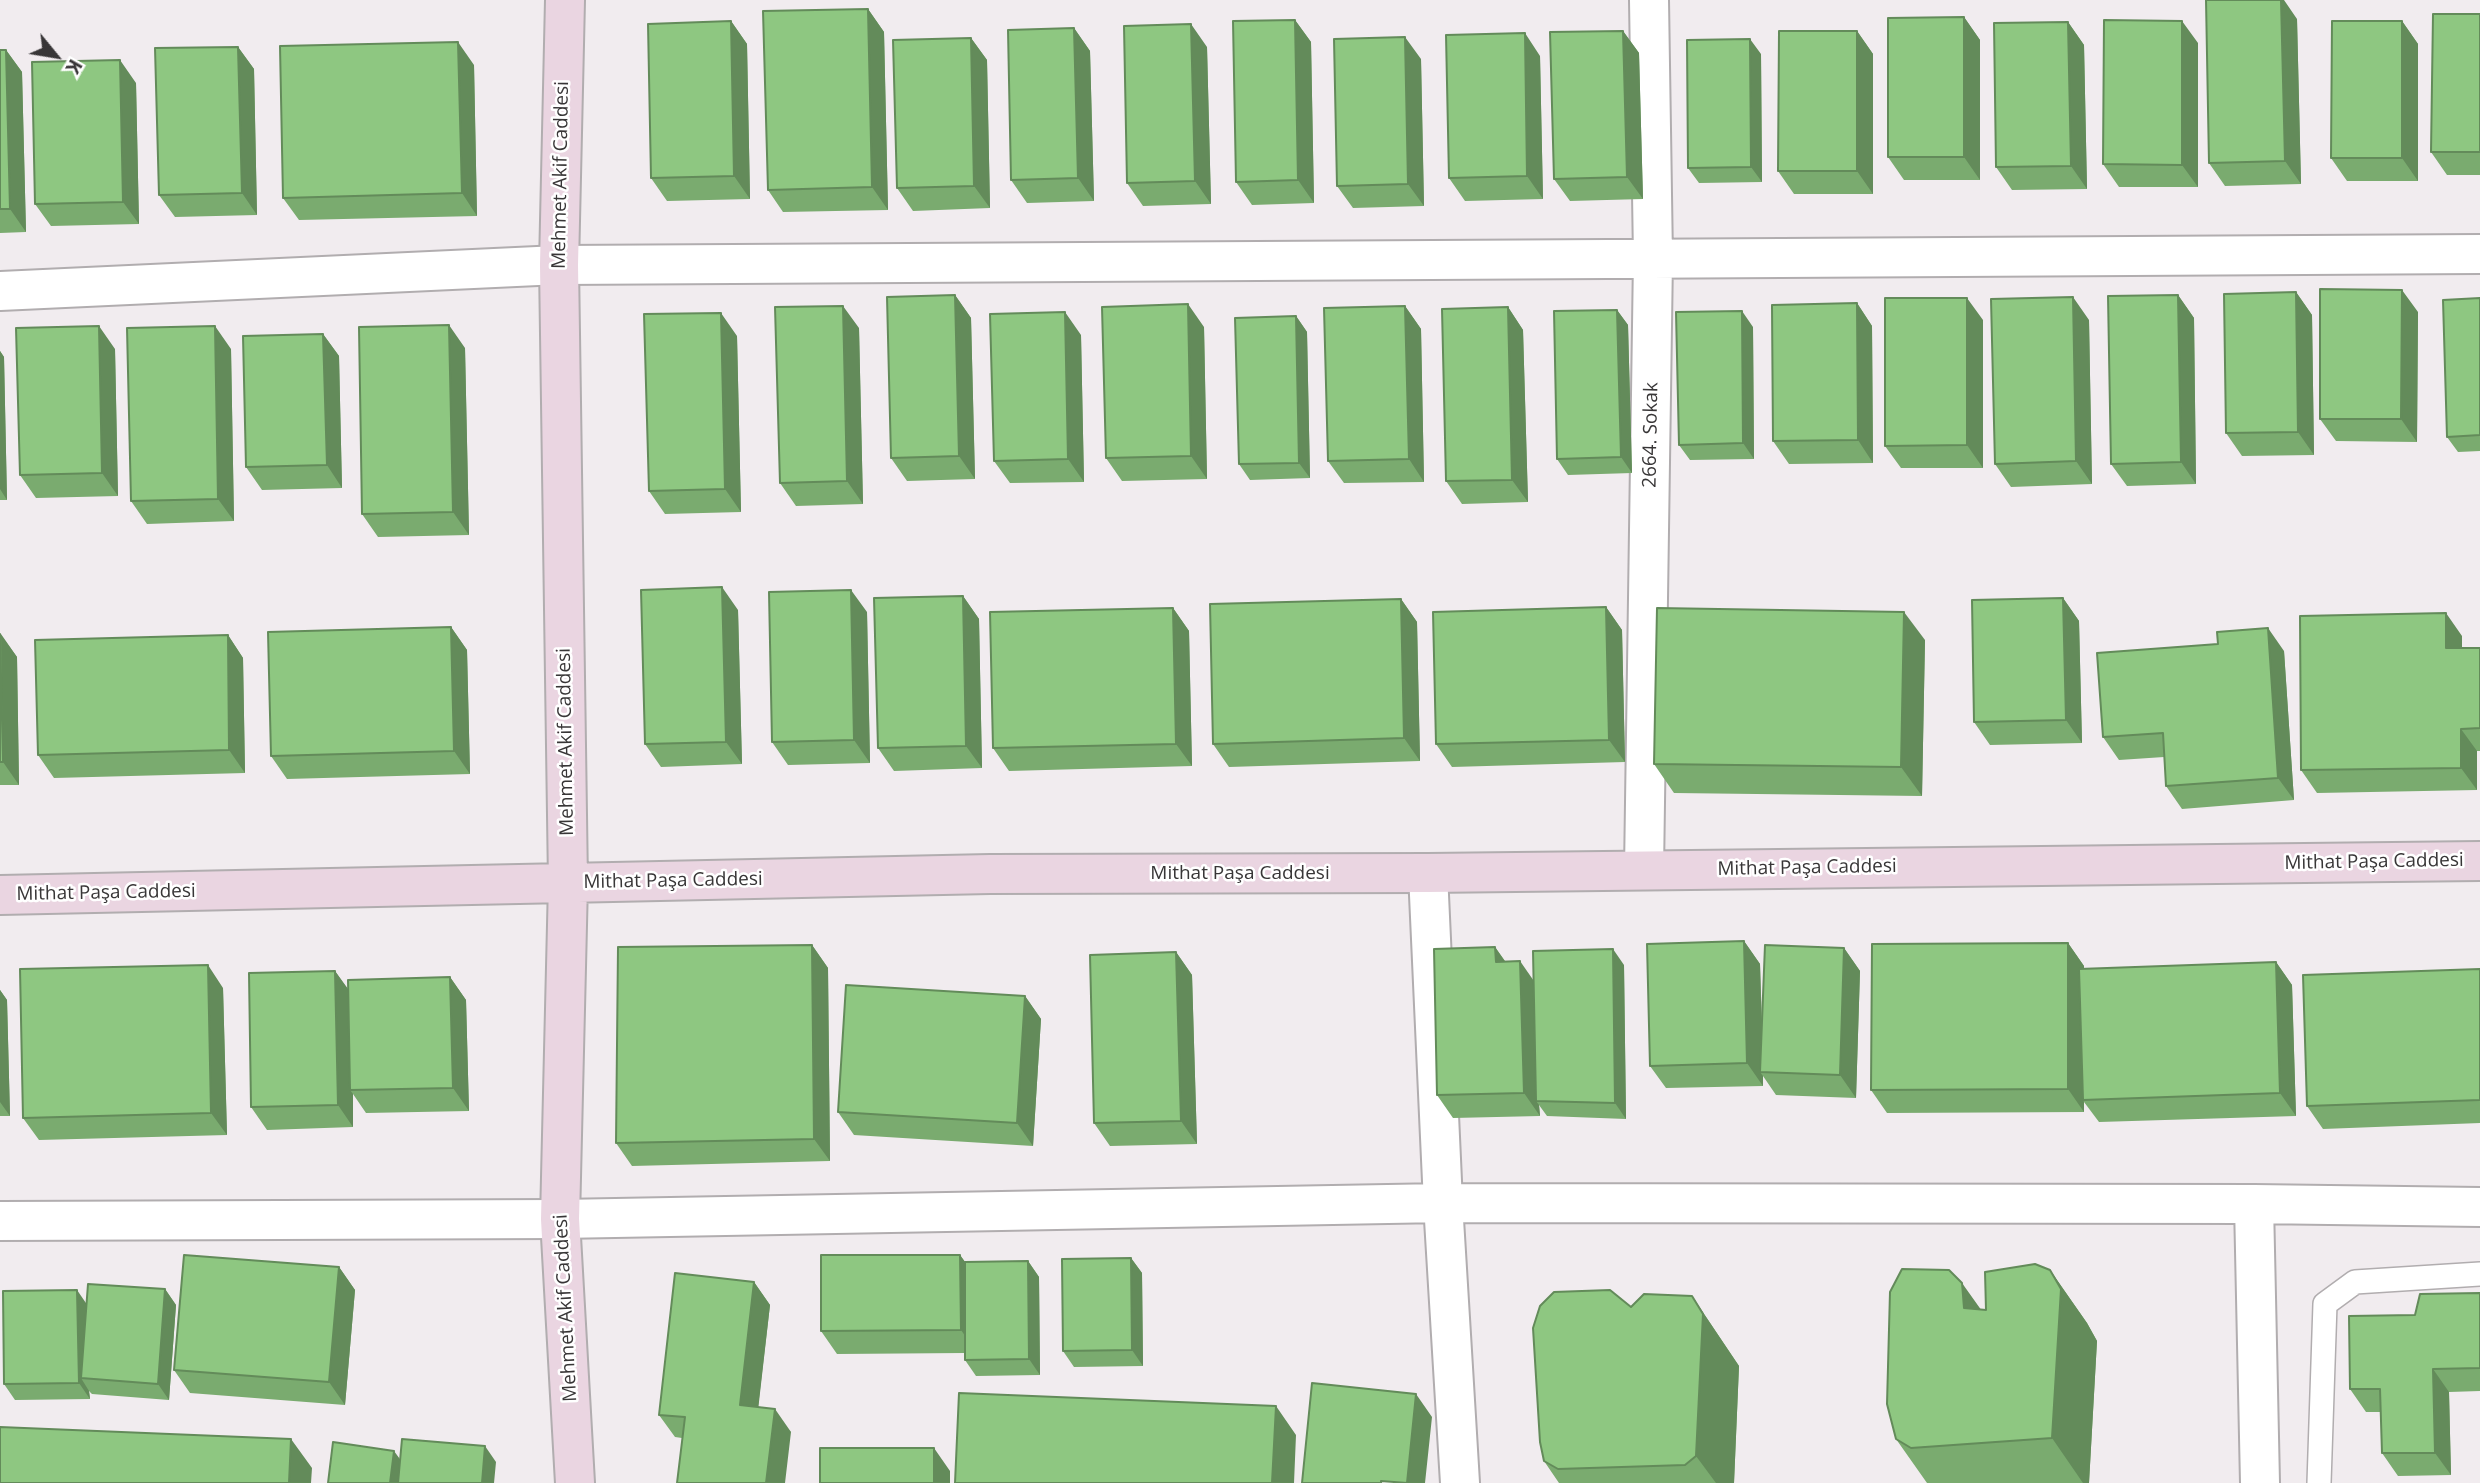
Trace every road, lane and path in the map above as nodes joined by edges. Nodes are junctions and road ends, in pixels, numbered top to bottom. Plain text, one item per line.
1 (565, 0) edge
2 (1649, 0) edge
3 (2480, 254) edge
4 (1653, 258) junction
5 (559, 265) junction
6 (0, 290) edge
7 (2480, 861) edge
8 (1644, 870) junction
9 (1427, 873) junction
10 (568, 883) junction
11 (0, 895) edge
12 (1443, 1203) junction
13 (2254, 1203) junction
14 (2480, 1207) edge
15 (560, 1219) junction
16 (0, 1221) edge
17 (2480, 1274) edge
18 (575, 1483) edge
19 (1460, 1483) edge
20 (2260, 1483) edge
21 (2319, 1483) edge

1 - 5 street, Mehmet Akif Caddesi
2 - 4 street, 2664. Sokak
3 - 4 street
4 - 5 street
4 - 8 street, 2664. Sokak
5 - 6 street
5 - 10 street, Mehmet Akif Caddesi
7 - 8 street, Mithat Paşa Caddesi
8 - 9 street, Mithat Paşa Caddesi
9 - 10 street, Mithat Paşa Caddesi
9 - 12 street
10 - 11 street, Mithat Paşa Caddesi
10 - 15 street, Mehmet Akif Caddesi
12 - 13 street
12 - 15 street
12 - 19 street
13 - 14 street
13 - 20 street
15 - 16 street
15 - 18 street, Mehmet Akif Caddesi
17 - 21 lane

